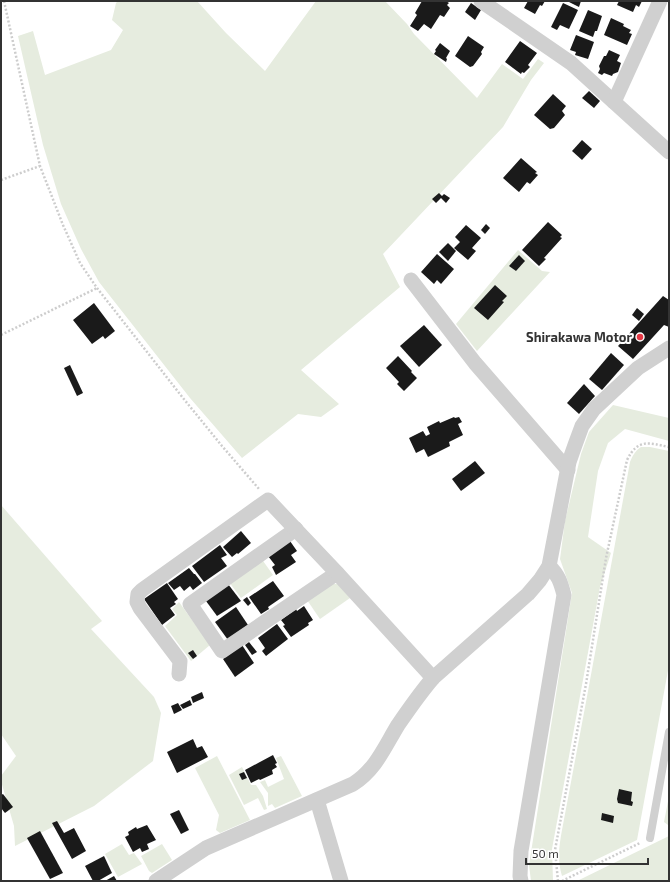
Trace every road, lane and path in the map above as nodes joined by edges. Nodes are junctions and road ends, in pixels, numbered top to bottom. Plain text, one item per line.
1 (4, 1) edge
2 (481, 1) edge
3 (660, 1) edge
4 (614, 102) junction
5 (669, 152) edge
6 (40, 166) junction
7 (1, 180) edge
8 (412, 280) dead end
9 (97, 288) junction
10 (1, 335) edge
11 (669, 348) edge
12 (669, 447) edge
13 (568, 470) junction
14 (268, 500) junction
15 (296, 529) junction
16 (549, 566) junction
17 (337, 573) junction
18 (179, 674) dead end
19 (433, 678) junction
20 (669, 732) edge
21 (317, 800) junction
22 (650, 838) joint
23 (156, 881) edge
24 (341, 881) edge
25 (521, 881) edge
26 (558, 881) edge
27 (562, 881) edge

1 - 6 path
2 - 4 street
3 - 4 street
4 - 5 street
6 - 7 path
6 - 9 path
8 - 13 street
9 - 10 path
9 - 14 path
11 - 13 street
12 - 26 path
13 - 16 street
14 - 15 street
14 - 18 street
15 - 17 street
15 - 17 street
16 - 19 street
16 - 25 street
17 - 19 street
19 - 21 street
20 - 22 lane
21 - 23 street
21 - 24 street
22 - 27 path

